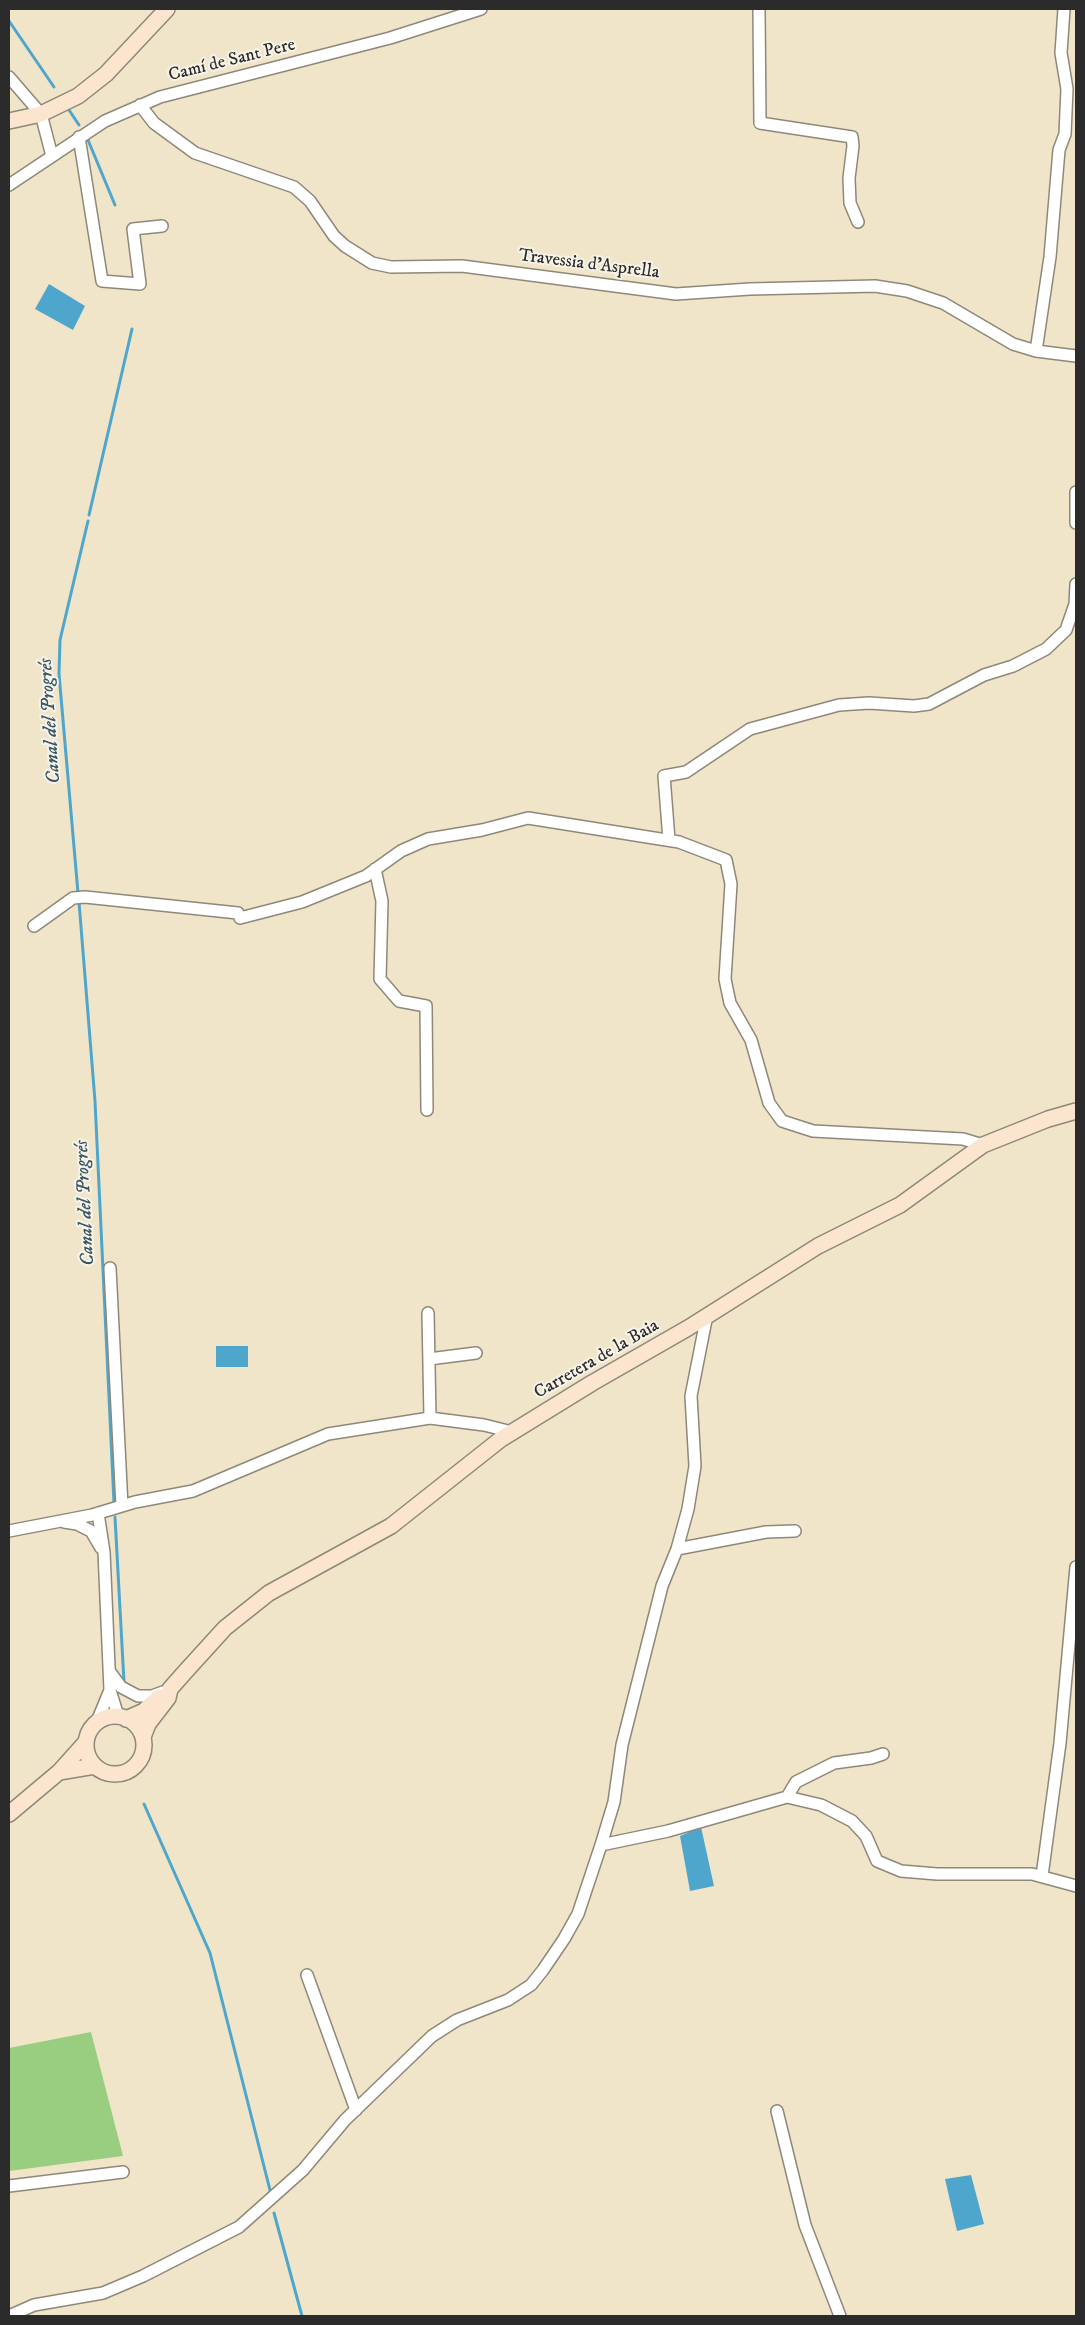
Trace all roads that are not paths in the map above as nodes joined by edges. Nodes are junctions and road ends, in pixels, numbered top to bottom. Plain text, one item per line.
1 (167, 9) edge
2 (481, 9) edge
3 (759, 9) edge
4 (1064, 9) edge
5 (9, 78) edge
6 (140, 105) junction
7 (41, 114) junction
8 (9, 121) edge
9 (79, 137) junction
10 (52, 156) junction
11 (9, 184) edge
12 (858, 222) dead end
13 (162, 226) dead end
14 (1036, 351) junction
15 (1076, 356) edge
16 (1076, 492) edge
17 (1076, 523) edge
18 (1076, 584) edge
19 (669, 840) junction
20 (375, 869) junction
21 (34, 926) dead end
22 (427, 1110) dead end
23 (1076, 1111) edge
24 (983, 1145) junction
25 (110, 1268) dead end
26 (428, 1313) dead end
27 (707, 1315) junction
28 (476, 1353) dead end
29 (429, 1359) junction
30 (430, 1418) junction
31 (512, 1432) junction
32 (122, 1506) junction
33 (95, 1514) junction
34 (59, 1521) junction
35 (9, 1531) edge
36 (795, 1531) dead end
37 (677, 1550) junction
38 (104, 1552) junction
39 (1076, 1567) edge
40 (110, 1672) junction
41 (110, 1690) junction
42 (167, 1691) junction
43 (122, 1718) junction
44 (96, 1724) junction
45 (142, 1737) junction
46 (86, 1742) junction
47 (883, 1754) dead end
48 (95, 1766) junction
49 (59, 1772) junction
50 (787, 1797) junction
51 (15, 1805) edge
52 (9, 1814) edge
53 (601, 1846) junction
54 (1042, 1876) junction
55 (1076, 1886) edge
56 (307, 1975) dead end
57 (356, 2110) junction
58 (777, 2110) dead end
59 (123, 2172) dead end
60 (9, 2186) edge
61 (9, 2316) edge
62 (840, 2316) edge

1 - 7 main road
2 - 6 street, Camí de Sant Pere
3 - 12 street
4 - 14 street
5 - 7 street
6 - 9 street, Camí de Sant Pere
6 - 14 street, Travessia d'Asprella
7 - 8 main road
7 - 10 street
9 - 10 street, Camí de Sant Pere
9 - 13 street
10 - 11 street, Camí de Sant Pere
14 - 15 street, Travessia d'Asprella
16 - 17 street
18 - 19 street
19 - 20 street
19 - 24 street
20 - 21 street
20 - 22 street
23 - 24 main road, Carretera de la Baia
24 - 27 main road, Carretera de la Baia
25 - 32 street
26 - 29 street
27 - 31 main road, Carretera de la Baia
27 - 37 street
28 - 29 street
29 - 30 street
30 - 31 street
30 - 32 street
31 - 42 main road, Carretera de la Baia
32 - 33 street
33 - 34 street
33 - 38 street
34 - 35 street
34 - 38 street
36 - 37 street
37 - 53 street
38 - 40 street
39 - 54 street
40 - 41 street
40 - 42 street
41 - 43 street
41 - 44 street
42 - 43 main road, Carretera de la Baia
42 - 45 main road, Carretera de la Baia
43 - 44 main road
43 - 45 main road
44 - 46 main road
45 - 48 main road
46 - 48 main road
46 - 49 main road
47 - 50 street
48 - 49 main road
49 - 51 main road
50 - 53 street
50 - 54 street
51 - 52 main road
53 - 57 street
54 - 55 street
56 - 57 street
57 - 61 street
58 - 62 street
59 - 60 street

